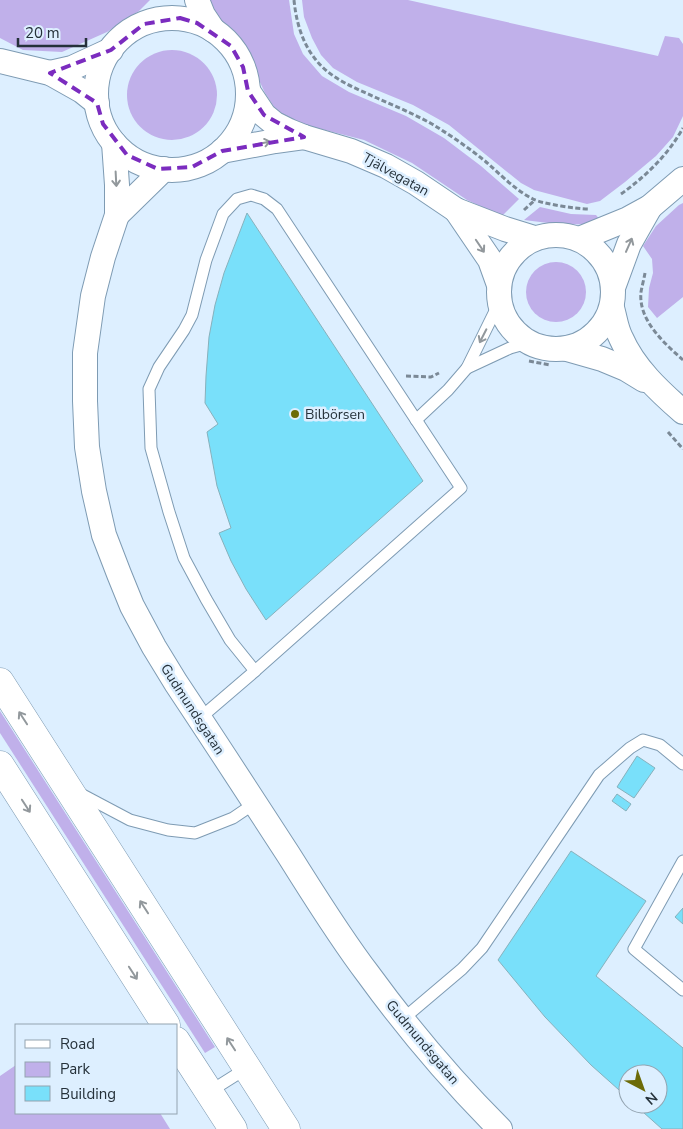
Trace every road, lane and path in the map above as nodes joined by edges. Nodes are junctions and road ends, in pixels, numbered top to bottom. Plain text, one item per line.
1 (166, 0) edge
2 (197, 0) edge
3 (294, 0) edge
4 (144, 24) junction
5 (214, 30) junction
6 (111, 50) junction
7 (0, 60) edge
8 (50, 73) junction
9 (248, 91) junction
10 (97, 103) junction
11 (683, 128) edge
12 (304, 137) junction
13 (114, 143) junction
14 (222, 151) junction
15 (164, 169) junction
16 (683, 179) edge
17 (614, 199) dead end
18 (650, 207) junction
19 (456, 210) junction
20 (117, 215) junction
21 (613, 225) junction
22 (534, 238) junction
23 (580, 239) junction
24 (629, 244) junction
25 (499, 294) junction
26 (613, 296) junction
27 (525, 352) junction
28 (561, 357) junction
29 (683, 360) edge
30 (467, 368) junction
31 (441, 372) dead end
32 (387, 376) junction
33 (652, 385) junction
34 (683, 412) edge
35 (416, 420) junction
36 (665, 428) dead end
37 (683, 449) edge
38 (255, 671) junction
39 (0, 682) edge
40 (200, 719) junction
41 (683, 764) edge
42 (0, 765) edge
43 (66, 786) junction
44 (255, 803) junction
45 (683, 861) edge
46 (683, 990) edge
47 (403, 1020) junction
48 (165, 1024) edge
49 (178, 1044) edge
50 (247, 1068) junction
51 (209, 1092) junction
52 (233, 1129) edge
53 (286, 1129) edge
54 (500, 1129) edge

1 - 4 street
2 - 5 street
3 - 21 path
4 - 5 street
4 - 6 street
5 - 9 street
6 - 8 street
6 - 10 street
7 - 8 street
8 - 10 street
9 - 12 street, Tjälvegatan
9 - 14 street
10 - 13 street
11 - 17 path
14 -> 12 street, Tjälvegatan
12 - 19 street, Tjälvegatan
13 - 15 street
13 -> 20 street, Gudmundsgatan
14 - 15 street
15 - 20 street, Gudmundsgatan
16 - 18 street
18 - 21 street
18 - 24 street
19 - 22 street, Tjälvegatan
19 -> 25 street, Tjälvegatan
20 - 40 street, Gudmundsgatan
21 - 23 street
22 - 23 street
22 - 25 street
23 - 26 street
24 - 26 street
24 - 29 path
25 - 27 street
25 -> 30 lane
26 - 28 street
26 - 33 street
27 - 28 path
27 - 28 street
27 - 30 lane
28 - 33 street
30 - 35 lane
31 - 32 path
32 - 35 lane
32 - 38 lane
33 - 34 street
35 - 38 lane
36 - 37 path
38 - 40 lane
43 -> 39 highway
40 - 44 street, Gudmundsgatan
41 - 47 lane
42 -> 48 highway
43 - 44 lane
50 -> 43 highway
44 - 47 street, Gudmundsgatan
45 - 46 lane
47 - 54 street, Gudmundsgatan
49 - 51 highway
50 - 51 lane
50 - 53 highway
51 - 52 highway

